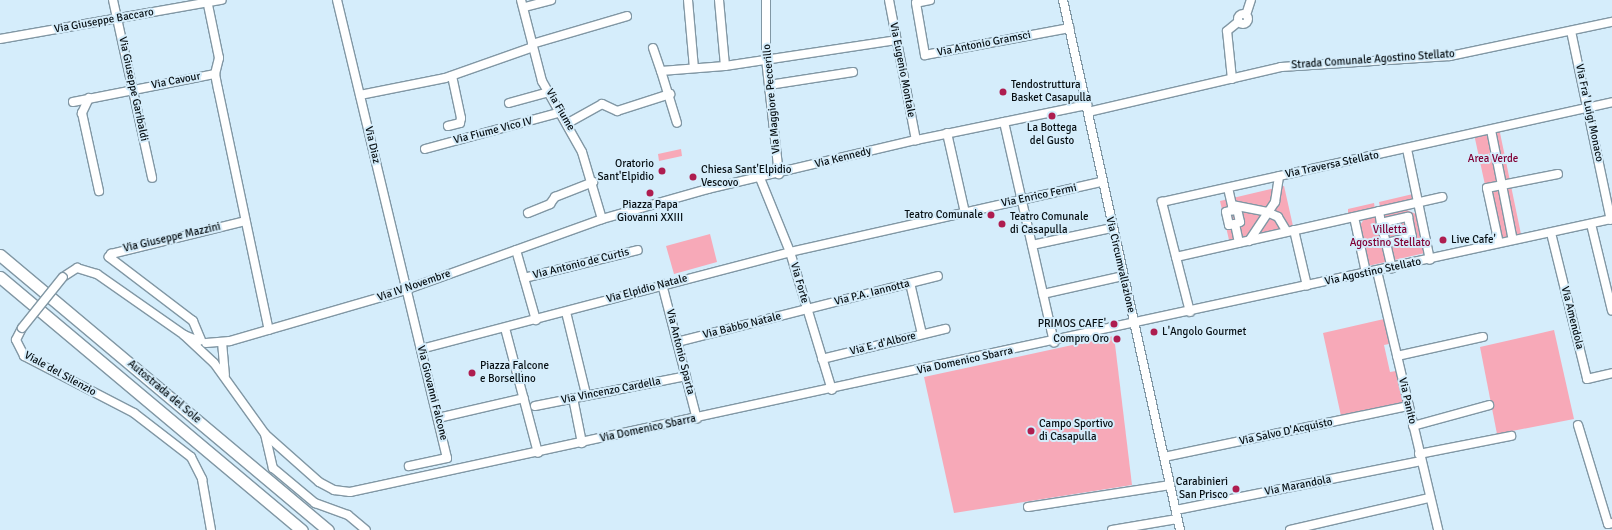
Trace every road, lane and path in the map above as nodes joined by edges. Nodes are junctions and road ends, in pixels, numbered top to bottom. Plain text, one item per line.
1 (114, 0) edge
2 (222, 0) edge
3 (338, 0) edge
4 (551, 0) edge
5 (688, 0) edge
6 (719, 0) edge
7 (766, 0) edge
8 (889, 0) edge
9 (930, 0) edge
10 (1063, 0) edge
11 (1251, 0) edge
12 (208, 1) edge
13 (523, 4) edge
14 (627, 16) dead end
15 (118, 19) junction
16 (1612, 22) edge
17 (1069, 28) junction
18 (1571, 31) junction
19 (0, 39) edge
20 (896, 40) junction
21 (533, 46) junction
22 (653, 48) dead end
23 (766, 59) junction
24 (725, 66) junction
25 (694, 68) junction
26 (661, 71) junction
27 (853, 72) dead end
28 (215, 74) junction
29 (452, 76) junction
30 (1232, 79) junction
31 (769, 84) junction
32 (133, 90) junction
33 (549, 92) junction
34 (670, 94) junction
35 (360, 95) junction
36 (89, 98) junction
37 (73, 102) dead end
38 (1612, 102) edge
39 (509, 103) dead end
40 (1588, 108) junction
41 (1087, 109) junction
42 (561, 112) junction
43 (677, 122) dead end
44 (1004, 122) junction
45 (568, 123) junction
46 (448, 126) dead end
47 (1490, 130) junction
48 (948, 133) junction
49 (916, 140) junction
50 (425, 149) dead end
51 (1407, 149) junction
52 (779, 174) junction
53 (1558, 174) dead end
54 (1279, 176) junction
55 (152, 178) dead end
56 (760, 178) junction
57 (593, 182) junction
58 (1101, 182) junction
59 (1502, 185) junction
60 (1228, 188) junction
61 (99, 191) dead end
62 (1442, 197) dead end
63 (1021, 200) junction
64 (1418, 202) junction
65 (1232, 207) junction
66 (1379, 211) junction
67 (1267, 212) junction
68 (528, 213) dead end
69 (965, 213) junction
70 (1354, 217) junction
71 (602, 219) junction
72 (1612, 219) edge
73 (245, 221) junction
74 (1382, 223) junction
75 (1590, 224) junction
76 (1112, 228) junction
77 (1290, 231) junction
78 (1551, 233) junction
79 (1512, 236) dead end
80 (1498, 239) dead end
81 (1249, 240) junction
82 (1239, 243) junction
83 (1386, 243) junction
84 (1032, 245) junction
85 (516, 250) junction
86 (638, 250) dead end
87 (790, 252) junction
88 (0, 255) edge
89 (1176, 257) junction
90 (1430, 260) junction
91 (1365, 268) dead end
92 (1392, 268) junction
93 (1377, 271) junction
94 (938, 276) dead end
95 (1123, 276) junction
96 (0, 278) edge
97 (524, 278) junction
98 (910, 283) junction
99 (662, 284) junction
100 (1307, 286) junction
101 (405, 290) junction
102 (1043, 294) junction
103 (806, 309) junction
104 (1612, 310) edge
105 (566, 312) junction
106 (1190, 312) junction
107 (536, 320) junction
108 (1134, 325) junction
109 (505, 328) junction
110 (945, 329) dead end
111 (269, 330) junction
112 (922, 334) junction
113 (184, 335) junction
114 (1483, 336) dead end
115 (204, 342) junction
116 (222, 342) junction
117 (677, 342) junction
118 (1054, 342) junction
119 (421, 349) junction
120 (198, 350) junction
121 (1397, 356) junction
122 (822, 359) junction
123 (214, 363) junction
124 (1612, 373) edge
125 (686, 376) junction
126 (227, 381) junction
127 (832, 390) junction
128 (586, 394) junction
129 (524, 398) junction
130 (573, 398) junction
131 (535, 406) dead end
132 (1409, 406) junction
133 (1489, 406) dead end
134 (438, 418) junction
135 (697, 419) junction
136 (1578, 425) dead end
137 (1413, 426) junction
138 (265, 434) junction
139 (1511, 436) dead end
140 (582, 443) junction
141 (538, 453) junction
142 (1164, 457) junction
143 (1420, 458) junction
144 (409, 466) dead end
145 (1170, 485) junction
146 (1429, 498) junction
147 (1028, 507) dead end
148 (1176, 510) junction
149 (1178, 519) junction
150 (1610, 524) edge
151 (211, 530) edge
152 (302, 530) edge
153 (328, 530) edge
154 (366, 530) edge
155 (1112, 530) edge
156 (1180, 530) edge
157 (1290, 530) edge
158 (1438, 530) edge

1 - 15 street, Via Giuseppe Garibaldi
2 - 12 street, Via Giuseppe Baccaro
3 - 35 street, Via Diaz
4 - 13 street
5 - 25 street
6 - 24 street
7 - 23 street, Via Maggiore Peccerillo
8 - 20 street, Via Eugenio Montale
9 - 17 street, Via Antonio Gramsci
10 - 17 street, Via Circumvallazione
11 - 30 street
12 - 15 street, Via Giuseppe Baccaro
12 - 28 street
13 - 21 street, Via Fiume
14 - 21 street
15 - 19 street, Via Giuseppe Baccaro
15 - 32 street, Via Giuseppe Garibaldi
16 - 18 street, Strada Comunale Agostino Stellato
17 - 41 street, Via Circumvallazione
18 - 30 street, Strada Comunale Agostino Stellato
18 - 40 street, Via Fra' Luigi Monaco
20 - 23 street
20 - 49 street, Via Eugenio Montale
21 - 29 street
21 - 33 street, Via Fiume
22 - 26 street
23 - 24 street
23 - 31 street, Via Maggiore Peccerillo
24 - 25 street
25 - 26 street
26 - 34 street
27 - 31 street
28 - 32 street, Via Cavour
28 - 73 street
29 - 35 street
29 - 46 street
30 - 41 street, Strada Comunale Agostino Stellato
31 - 52 street, Via Maggiore Peccerillo
32 - 36 street, Via Cavour
32 - 55 street, Via Giuseppe Garibaldi
33 - 39 street
33 - 42 street, Via Fiume
34 - 43 street
34 - 45 street
35 - 101 street, Via Diaz
36 - 37 street, Via Cavour
36 - 61 street
38 - 40 street, Via Traversa Stellato
40 - 47 street, Via Traversa Stellato
40 - 72 street, Via Fra' Luigi Monaco
41 - 44 street, Via Kennedy
41 - 58 street, Via Circumvallazione
42 - 45 street, Via Fiume
42 - 50 street, Via Fiume Vico IV
44 - 48 street, Via Kennedy
44 - 63 street
45 - 57 street, Via Fiume
47 - 51 street, Via Traversa Stellato
47 - 59 street
48 - 49 street, Via Kennedy
48 - 69 street
49 - 52 street, Via Kennedy
51 - 54 street, Via Traversa Stellato
51 - 64 street
52 - 56 street, Via Kennedy
53 - 59 street
54 - 60 street, Via Traversa Stellato
54 - 67 street
56 - 71 street, Via Kennedy
56 - 87 street, Via Forte
57 - 68 street
57 - 71 street, Via Fiume
58 - 63 street, Via Enrico Fermi
58 - 76 street, Via Circumvallazione
59 - 79 street
59 - 80 street
60 - 65 street
60 - 89 street, Via Traversa Stellato
62 - 64 street
63 - 69 street, Via Enrico Fermi
63 - 84 street
64 - 66 street
64 - 90 street
65 - 67 street
65 - 82 street
66 - 70 street
66 - 74 street
67 - 77 street
67 - 81 street
69 - 87 street, Via Enrico Fermi
70 - 77 street
70 - 91 street
71 - 85 street, Via IV Novembre
72 - 75 street, Via Agostino Stellato
73 - 111 street
73 - 115 street, Via Giuseppe Mazzini
74 - 83 street
74 - 83 street
75 - 78 street, Via Agostino Stellato
75 - 104 street
76 - 84 street
76 - 95 street, Via Circumvallazione
77 - 81 street
77 - 100 street
78 - 90 street, Via Agostino Stellato
78 - 124 street, Via Amendola
81 - 82 street
82 - 89 street
83 - 92 street
84 - 102 street
85 - 97 street, Via Antonio de Curtis
85 - 101 street, Via IV Novembre
86 - 97 street, Via Antonio de Curtis
87 - 99 street, Via Elpidio Natale
87 - 103 street, Via Forte
88 - 153 highway, Autostrada del Sole
89 - 106 street, Via Traversa Stellato
90 - 92 street, Via Agostino Stellato
92 - 93 street, Via Agostino Stellato
93 - 100 street, Via Agostino Stellato
93 - 121 street, Via Panito
94 - 98 street, Via P.A. Iannotta
95 - 102 street
95 - 108 street, Via Circumvallazione
96 - 152 highway, Autostrada del Sole
97 - 107 street, Via Antonio de Curtis
98 - 103 street, Via P.A. Iannotta
98 - 112 street
99 - 105 street, Via Elpidio Natale
99 - 117 street, Via Antonio Sparta
100 - 106 street, Via Agostino Stellato
101 - 111 street, Via IV Novembre
101 - 119 street, Via Giovanni Falcone
102 - 118 street
103 - 117 street, Via Babbo Natale
103 - 122 street, Via Forte
105 - 107 street, Via Elpidio Natale
105 - 128 street
106 - 108 street, Via Agostino Stellato
107 - 109 street, Via Elpidio Natale
108 - 118 street, Via Domenico Sbarra
108 - 142 street, Via Circumvallazione
109 - 119 street
109 - 129 street
110 - 112 street, Via E. d'Albore
111 - 116 street, Via IV Novembre
112 - 122 street, Via E. d'Albore
113 - 115 street, Viale del Silenzio
113 - 120 street, Viale del Silenzio
113 - 151 street, Viale del Silenzio, bridge
114 - 121 street
115 - 116 street, Via IV Novembre
115 - 120 street
115 - 123 street, Via Domenico Sbarra
116 - 126 street
117 - 125 street, Via Antonio Sparta
118 - 127 street, Via Domenico Sbarra
119 - 134 street, Via Giovanni Falcone
120 - 123 street, Via Domenico Sbarra
121 - 132 street, Via Panito
122 - 127 street, Via Forte
123 - 126 street, Via Domenico Sbarra
125 - 128 street, Via Vincenzo Cardella
125 - 135 street, Via Antonio Sparta
126 - 138 street, Via Domenico Sbarra
127 - 135 street, Via Domenico Sbarra
128 - 130 street, Via Vincenzo Cardella
129 - 134 street
129 - 141 street
130 - 131 street, Via Vincenzo Cardella
130 - 140 street
132 - 137 street, Via Panito
132 - 142 street, Via Salvo D'Acquisto
133 - 137 street
134 - 144 street, Via Giovanni Falcone
135 - 140 street, Via Domenico Sbarra
136 - 150 street
137 - 143 street, Via Panito
138 - 141 street, Via Domenico Sbarra
138 - 154 street
139 - 143 street, Via Marandola
140 - 141 street, Via Domenico Sbarra
142 - 145 street, Via Circumvallazione
143 - 146 street, Via Panito
143 - 148 street, Via Marandola
145 - 147 street
145 - 148 street, Via Circumvallazione
146 - 157 street
146 - 158 street, Via Panito
148 - 149 street, Via Circumvallazione
149 - 155 street
149 - 156 street, Via Circumvallazione

